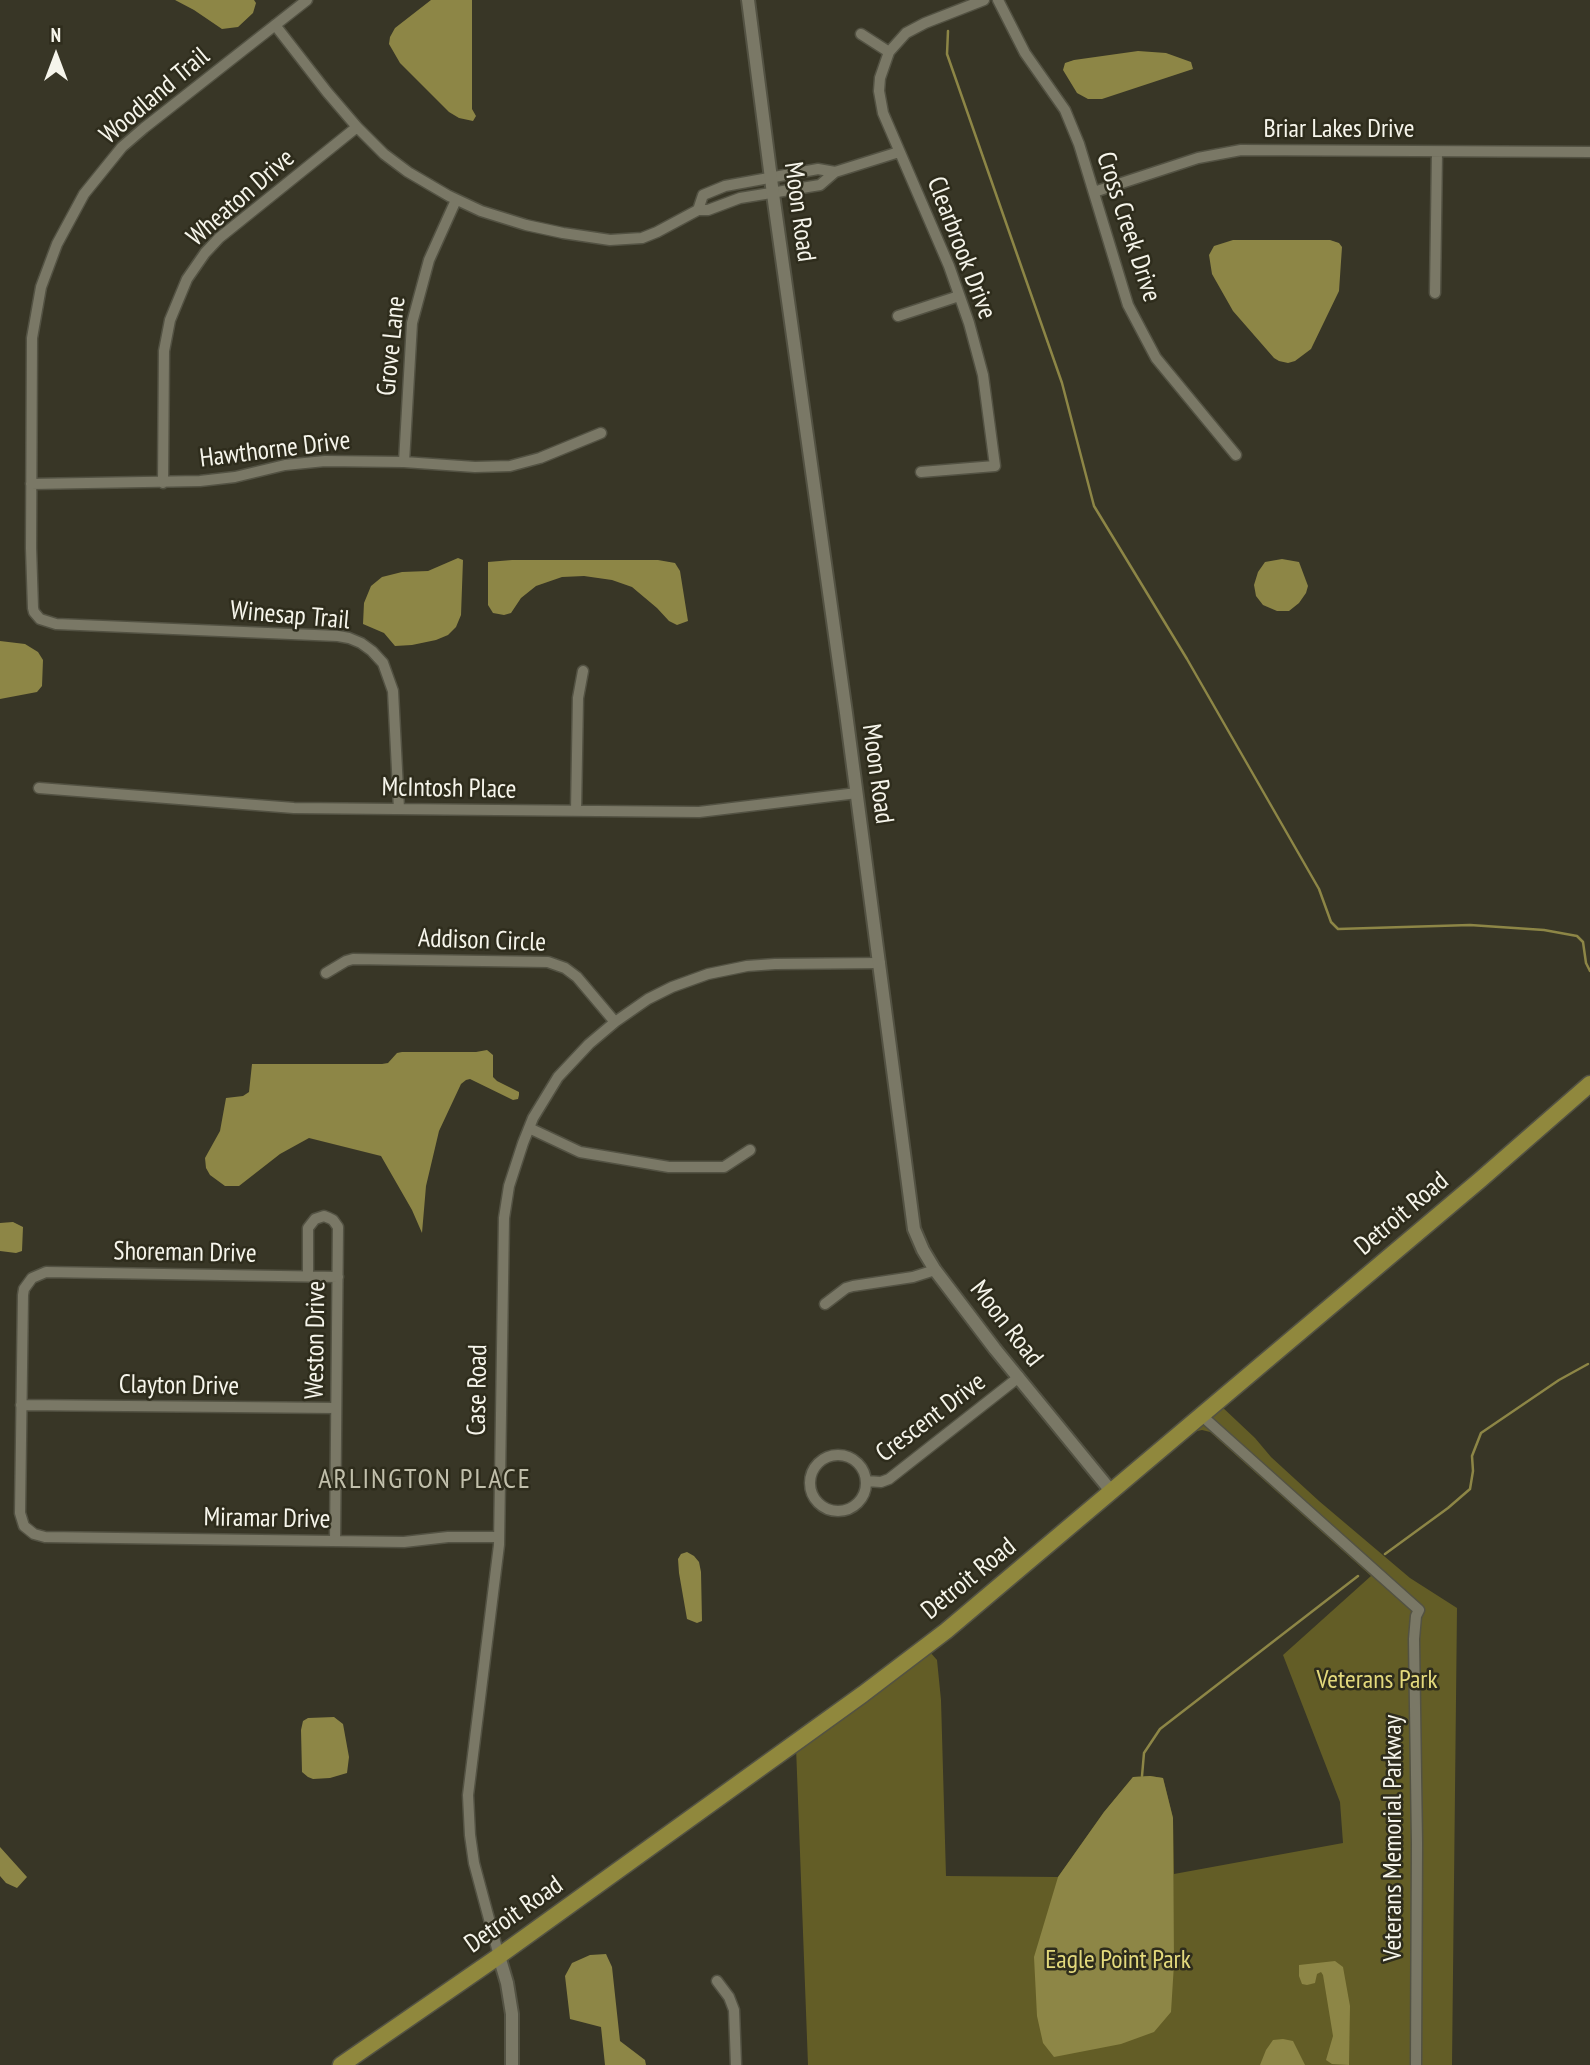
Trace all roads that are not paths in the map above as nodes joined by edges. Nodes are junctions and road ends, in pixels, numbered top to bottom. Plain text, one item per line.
1 (307, 0) edge
2 (748, 0) edge
3 (984, 0) edge
4 (998, 0) edge
5 (275, 25) junction
6 (861, 34) dead end
7 (889, 52) junction
8 (357, 127) junction
9 (900, 152) junction
10 (1437, 152) junction
11 (1590, 152) edge
12 (835, 172) junction
13 (771, 177) junction
14 (1094, 192) junction
15 (774, 194) junction
16 (456, 200) junction
17 (698, 210) junction
18 (1435, 293) dead end
19 (960, 296) junction
20 (898, 316) dead end
21 (601, 433) dead end
22 (1236, 454) dead end
23 (404, 462) junction
24 (921, 472) dead end
25 (163, 483) junction
26 (31, 484) junction
27 (40, 619) joint
28 (583, 671) dead end
29 (39, 788) dead end
30 (857, 793) junction
31 (399, 809) junction
32 (576, 811) junction
33 (880, 963) junction
34 (326, 973) dead end
35 (615, 1022) junction
36 (1590, 1084) edge
37 (528, 1128) junction
38 (750, 1150) dead end
39 (935, 1270) junction
40 (308, 1276) junction
41 (338, 1277) junction
42 (825, 1304) dead end
43 (1019, 1377) junction
44 (21, 1405) junction
45 (336, 1408) junction
46 (1201, 1415) junction
47 (866, 1481) junction
48 (1111, 1491) junction
49 (499, 1536) junction
50 (335, 1541) junction
51 (499, 1956) junction
52 (718, 1981) dead end
53 (341, 2065) edge
54 (512, 2065) edge
55 (736, 2065) edge
56 (1416, 2065) edge

1 - 5 street, Woodland Trail
2 - 13 street, Moon Road
3 - 7 street
4 - 14 street, Cross Creek Drive
5 - 8 street
5 - 26 street, Woodland Trail
6 - 7 street
7 - 9 street, Clearbrook Drive
8 - 16 street
8 - 25 street, Wheaton Drive
9 - 12 street
9 - 19 street, Clearbrook Drive
10 - 11 street, Briar Lakes Drive
10 - 14 street, Briar Lakes Drive
10 - 18 street
12 - 13 street
12 - 15 street
13 - 15 street, Moon Road
13 - 17 street
14 - 22 street, Cross Creek Drive
15 - 17 street
15 - 30 street, Moon Road
16 - 17 street
16 - 23 street, Grove Lane
19 - 20 street
19 - 24 street, Clearbrook Drive
21 - 23 street, Hawthorne Drive
23 - 25 street, Hawthorne Drive
25 - 26 street, Hawthorne Drive
26 - 27 street, Woodland Trail
27 - 31 street, Winesap Trail
28 - 32 street
29 - 31 street, McIntosh Place
30 - 32 street, McIntosh Place
30 - 33 street, Moon Road
31 - 32 street, McIntosh Place
33 - 35 street, Case Road
33 - 39 street, Moon Road
34 - 35 street, Addison Circle
35 - 37 street, Case Road
36 - 46 main road, Detroit Road
37 - 38 street
37 - 49 street, Case Road
39 - 42 street
39 - 43 street, Moon Road
40 - 41 street, Shoreman Drive
40 - 41 street, Weston Drive
40 - 44 street, Shoreman Drive
41 - 45 street, Weston Drive
43 - 47 street, Crescent Drive
43 - 48 street, Moon Road
44 - 45 street, Clayton Drive
44 - 50 street, Miramar Drive
45 - 50 street, Weston Drive
46 - 48 main road, Detroit Road
46 - 56 street, Veterans Memorial Parkway
47 - 47 street, Crescent Drive
48 - 51 main road, Detroit Road
49 - 50 street, Miramar Drive
49 - 51 street, Case Road
51 - 53 main road, Detroit Road
51 - 54 street, Case Road
52 - 55 street

